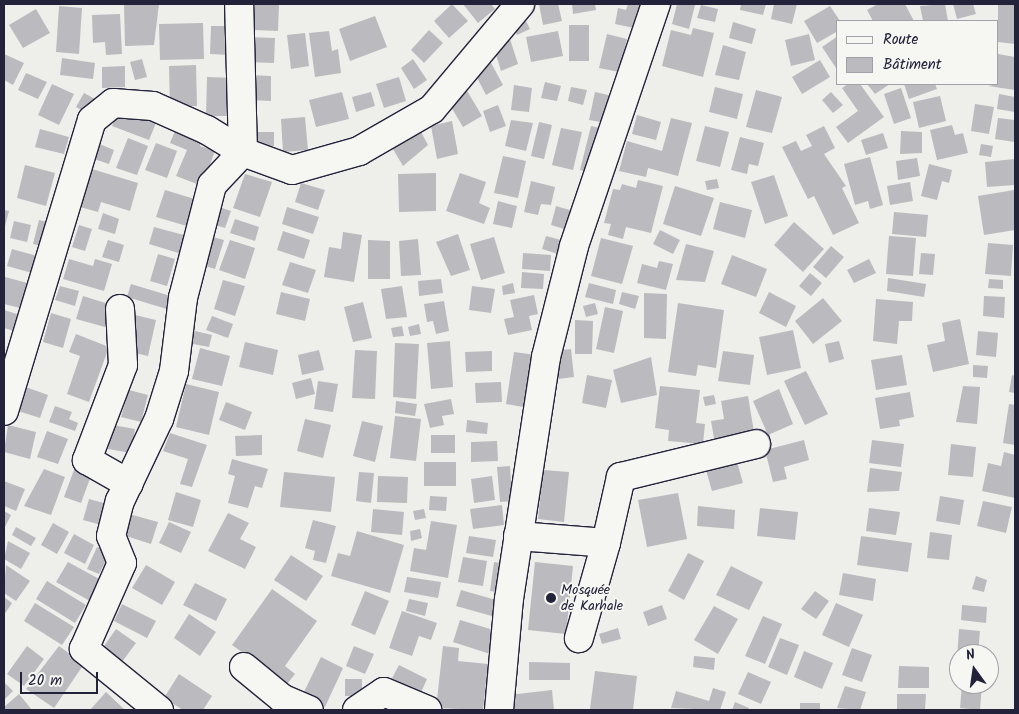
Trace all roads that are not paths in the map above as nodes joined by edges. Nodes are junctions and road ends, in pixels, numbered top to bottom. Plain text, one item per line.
1 (239, 4) edge
2 (520, 4) edge
3 (656, 4) edge
4 (243, 152) junction
5 (120, 309) dead end
6 (4, 411) edge
7 (756, 444) dead end
8 (129, 484) junction
9 (518, 536) junction
10 (606, 544) junction
11 (579, 638) dead end
12 (244, 667) dead end
13 (159, 710) edge
14 (309, 710) edge
15 (357, 710) edge
16 (427, 710) edge
17 (499, 710) edge

1 - 4 street
2 - 4 street
3 - 9 street
4 - 6 street
4 - 8 street
5 - 8 street
7 - 10 street
8 - 13 street
9 - 10 street
9 - 17 street
10 - 11 street
12 - 14 street
15 - 16 street

